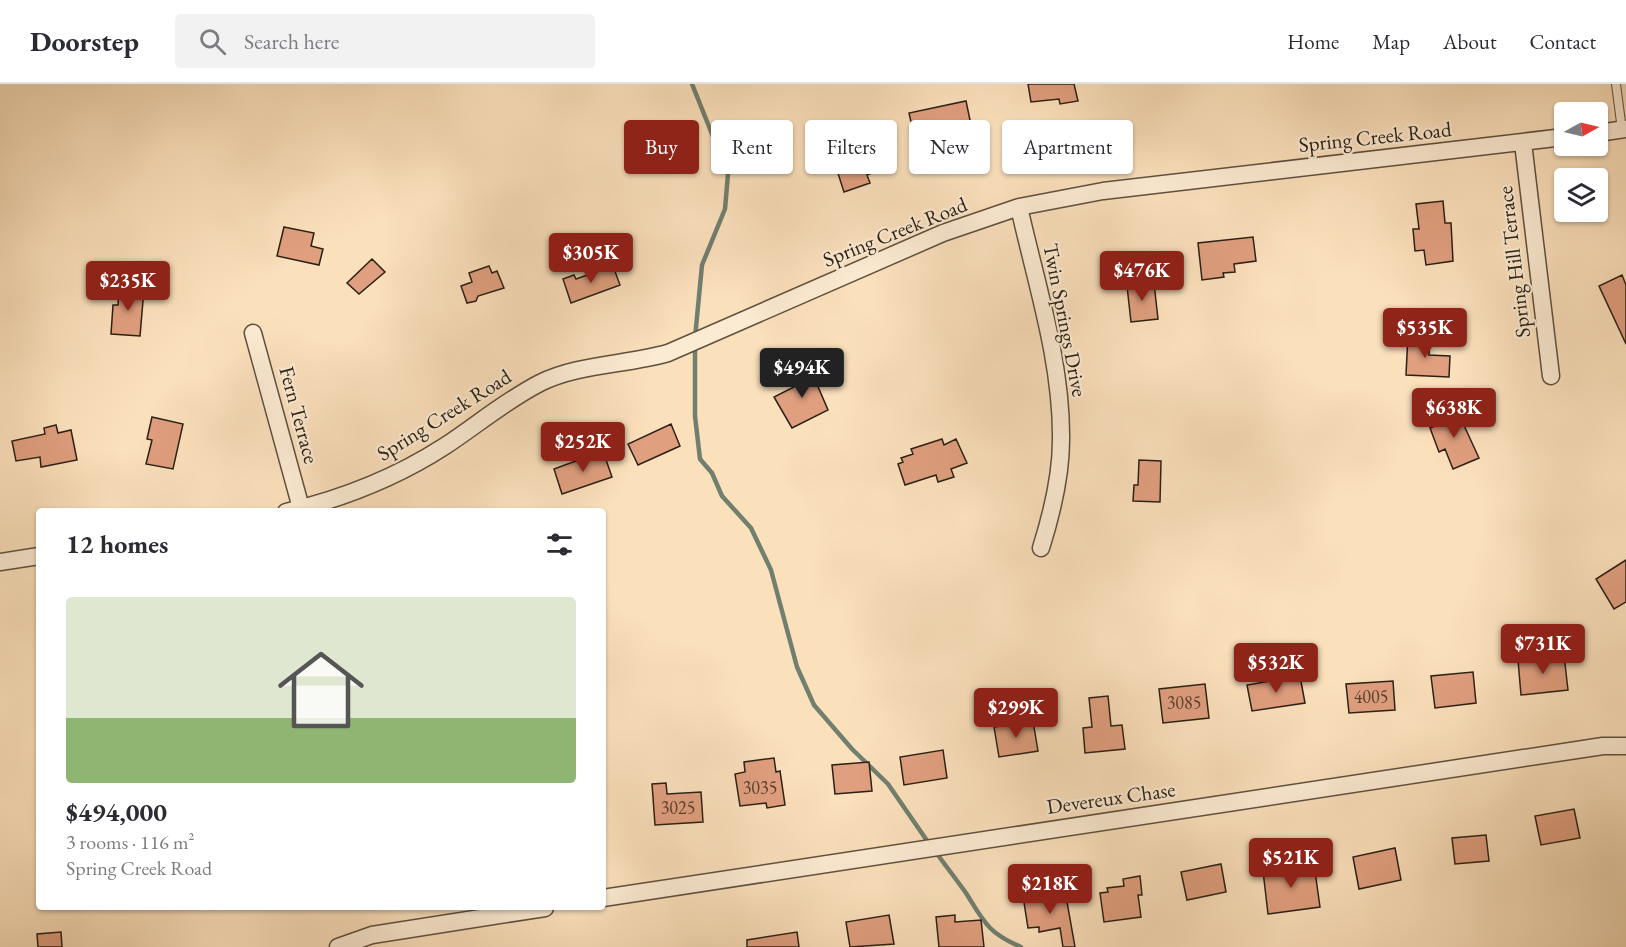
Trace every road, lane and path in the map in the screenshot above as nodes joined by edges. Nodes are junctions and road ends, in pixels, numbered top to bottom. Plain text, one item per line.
1 (1616, 84) edge
2 (1624, 129) edge
3 (1608, 131) edge
4 (1554, 138) edge
5 (1523, 143) junction
6 (1019, 207) junction
7 (253, 333) dead end
8 (1551, 376) dead end
9 (294, 508) edge
10 (300, 508) edge
11 (1041, 548) dead end
12 (36, 556) edge
13 (0, 562) edge
14 (1626, 746) edge
15 (606, 898) edge
16 (532, 910) edge
17 (338, 947) edge

1 - 2 lane
2 - 3 street
4 - 5 street, Spring Creek Road
5 - 6 street, Spring Creek Road
5 - 8 street, Spring Hill Terrace
6 - 10 street, Spring Creek Road
6 - 11 street, Twin Springs Drive
7 - 9 street, Fern Terrace
12 - 13 street
14 - 15 street, Devereux Chase
16 - 17 street

